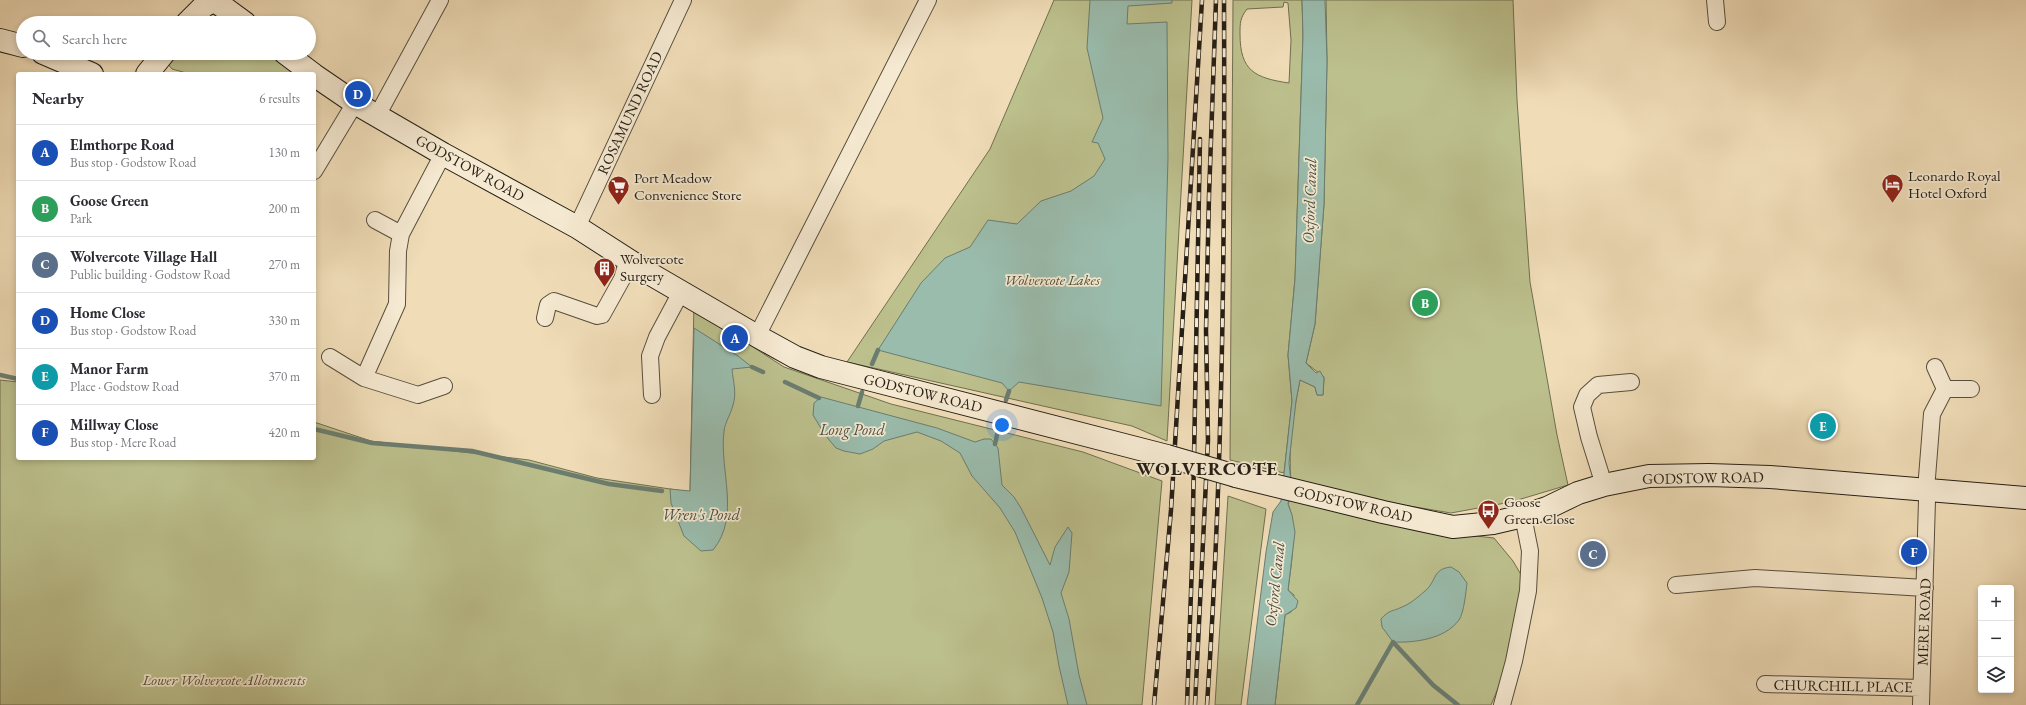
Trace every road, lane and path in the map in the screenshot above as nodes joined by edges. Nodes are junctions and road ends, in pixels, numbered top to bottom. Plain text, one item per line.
1 (215, 0) edge
2 (440, 0) edge
3 (683, 0) edge
4 (928, 0) edge
5 (1715, 0) edge
6 (194, 16) edge
7 (236, 16) edge
8 (1717, 22) dead end
9 (0, 40) edge
10 (16, 44) edge
11 (59, 60) edge
12 (159, 60) edge
13 (295, 60) edge
14 (87, 72) edge
15 (150, 72) edge
16 (311, 72) edge
17 (316, 75) edge
18 (355, 103) junction
19 (377, 116) junction
20 (443, 154) junction
21 (316, 168) edge
22 (375, 220) dead end
23 (578, 227) junction
24 (401, 234) junction
25 (628, 259) junction
26 (681, 292) junction
27 (544, 318) dead end
28 (757, 336) junction
29 (330, 357) dead end
30 (1935, 367) dead end
31 (364, 378) junction
32 (1631, 382) dead end
33 (444, 386) dead end
34 (1945, 389) junction
35 (1971, 389) dead end
36 (652, 395) dead end
37 (1604, 485) junction
38 (1926, 490) junction
39 (2026, 498) edge
40 (1523, 516) junction
41 (1676, 585) dead end
42 (1925, 588) junction
43 (1765, 684) dead end
44 (1921, 688) junction
45 (1502, 705) edge
46 (1921, 705) edge

1 - 6 street
1 - 7 street
2 - 19 street
3 - 23 street, ROSAMUND ROAD
4 - 28 street
5 - 8 street
9 - 10 street
11 - 14 street
12 - 15 street
13 - 16 street, GODSTOW ROAD
17 - 18 street, GODSTOW ROAD
18 - 19 street, GODSTOW ROAD
18 - 21 street
19 - 20 street, GODSTOW ROAD
20 - 23 street, GODSTOW ROAD
20 - 24 street
22 - 24 street
23 - 25 street, GODSTOW ROAD
24 - 31 street
25 - 26 street, GODSTOW ROAD
25 - 27 street
26 - 28 street, GODSTOW ROAD
26 - 36 street
28 - 40 street, GODSTOW ROAD, bridge
29 - 31 street
30 - 34 street
31 - 33 street
32 - 37 street
34 - 35 street
34 - 38 street, MERE ROAD
37 - 38 street, GODSTOW ROAD
37 - 40 street, GODSTOW ROAD
38 - 39 street, GODSTOW ROAD
38 - 42 street, MERE ROAD
40 - 45 street
41 - 42 street
42 - 44 street, MERE ROAD
43 - 44 street, CHURCHILL PLACE
44 - 46 street, MERE ROAD

